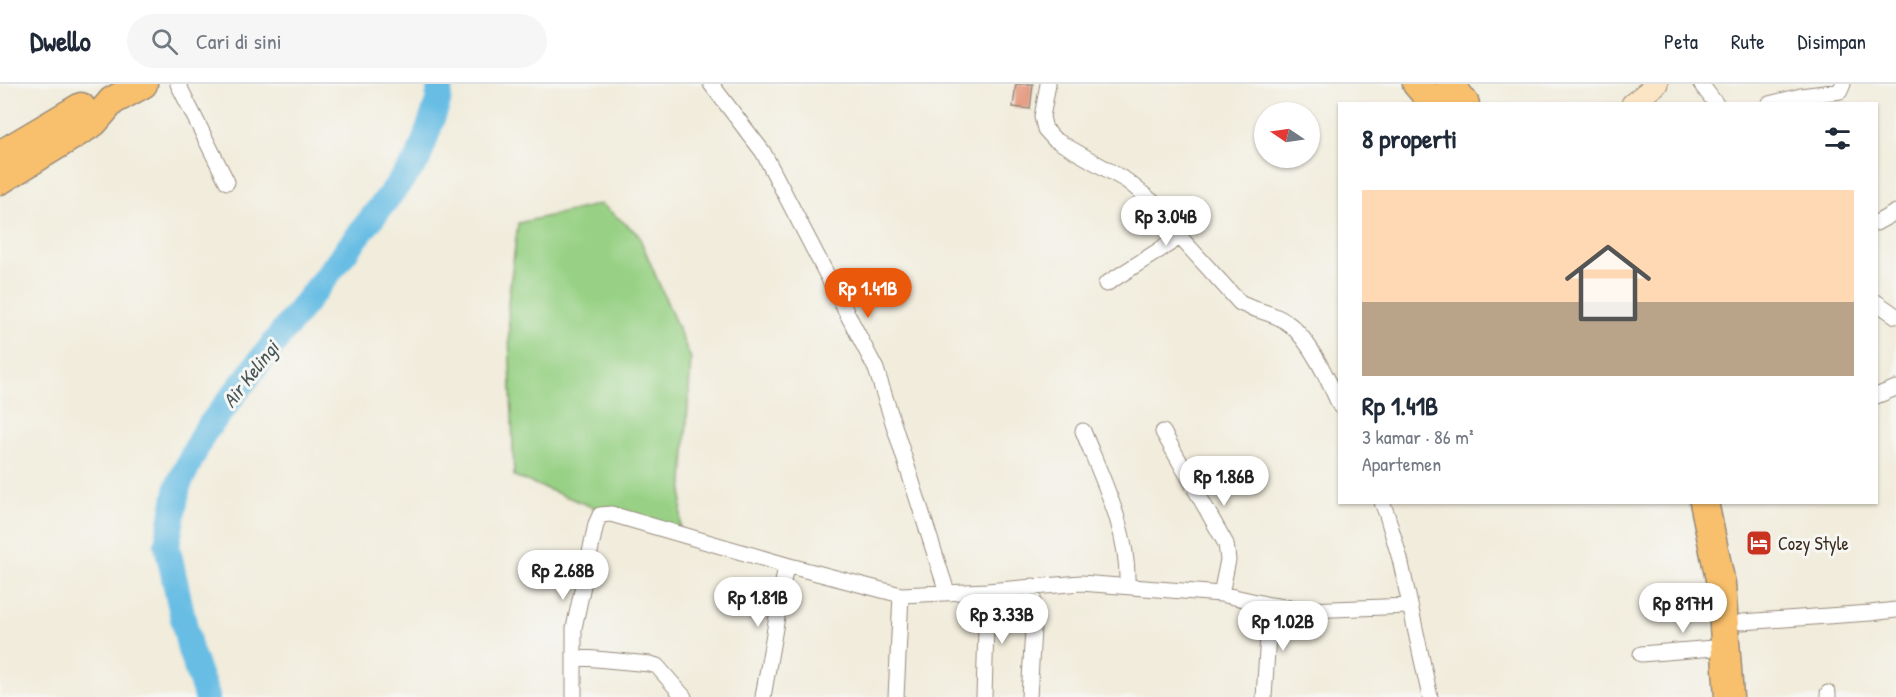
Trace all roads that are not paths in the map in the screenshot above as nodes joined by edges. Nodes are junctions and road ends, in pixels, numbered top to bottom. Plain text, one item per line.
1 (143, 84) edge
2 (178, 84) edge
3 (711, 84) edge
4 (1048, 84) edge
5 (1417, 84) edge
6 (1450, 84) edge
7 (1657, 84) edge
8 (1701, 84) edge
9 (1843, 84) edge
10 (112, 101) junction
11 (1432, 102) edge
12 (1464, 102) edge
13 (1634, 102) edge
14 (1714, 102) edge
15 (1777, 102) edge
16 (0, 155) edge
17 (0, 180) edge
18 (227, 182) dead end
19 (1896, 212) edge
20 (1878, 222) edge
21 (1180, 237) junction
22 (1106, 284) dead end
23 (1878, 303) edge
24 (1896, 316) edge
25 (1896, 388) edge
26 (1878, 395) edge
27 (1338, 402) edge
28 (1083, 431) dead end
29 (1163, 432) dead end
30 (1383, 504) edge
31 (1706, 504) edge
32 (1720, 521) edge
33 (786, 565) junction
34 (1127, 585) junction
35 (1033, 586) junction
36 (987, 591) junction
37 (947, 592) junction
38 (1221, 594) junction
39 (901, 595) junction
40 (1270, 604) junction
41 (1409, 606) junction
42 (1896, 610) edge
43 (1742, 622) junction
44 (1726, 647) junction
45 (1641, 654) dead end
46 (574, 657) junction
47 (574, 697) edge
48 (684, 697) edge
49 (763, 697) edge
50 (896, 697) edge
51 (984, 697) edge
52 (1029, 697) edge
53 (1264, 697) edge
54 (1430, 697) edge
55 (1729, 697) edge
56 (1746, 697) edge

1 - 10 highway
2 - 18 street
3 - 37 street
4 - 21 street
5 - 11 highway
6 - 12 highway
7 - 13 street
8 - 14 street
9 - 15 street
10 - 16 highway
10 - 17 highway
19 - 20 street
21 - 22 street
21 - 27 street
23 - 24 street
25 - 26 street
28 - 34 street
29 - 38 street
30 - 41 street
31 - 32 highway
32 - 43 highway
32 - 44 highway
33 - 39 street
33 - 46 street
33 - 49 street
34 - 35 street
34 - 38 street
35 - 36 street
35 - 52 street
36 - 37 street
36 - 51 street
37 - 39 street
38 - 40 street
39 - 50 street
40 - 41 street
40 - 53 street
41 - 54 street
42 - 43 street
43 - 56 highway
44 - 45 street
44 - 55 highway
46 - 47 street
46 - 48 street

